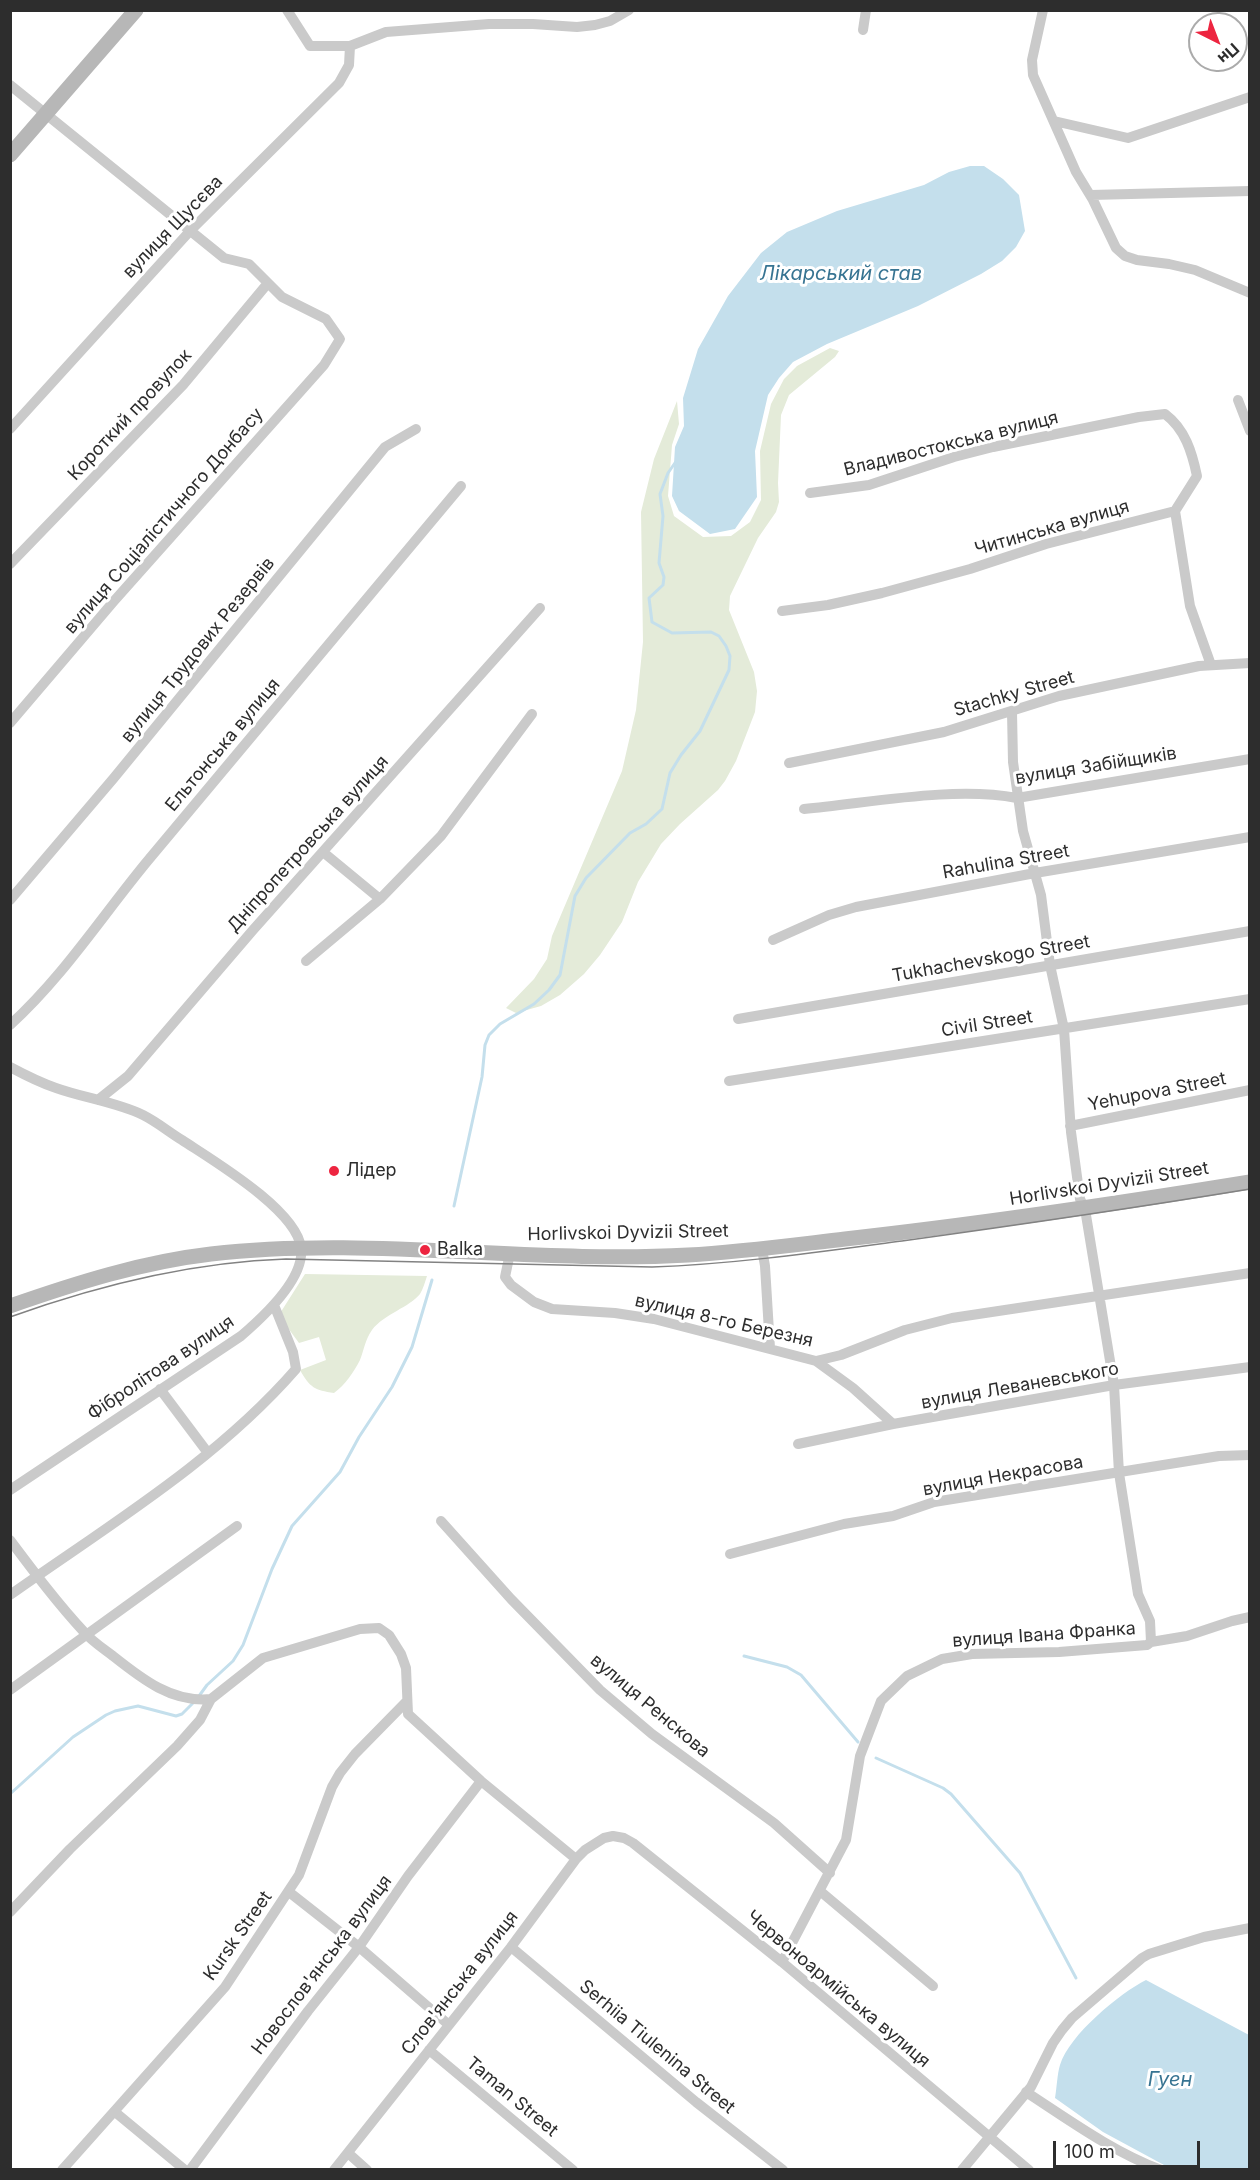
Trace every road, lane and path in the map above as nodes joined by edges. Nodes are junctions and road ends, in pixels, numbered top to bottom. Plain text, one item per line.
1 (136, 10) edge
2 (287, 10) edge
3 (629, 10) edge
4 (866, 10) edge
5 (1043, 10) edge
6 (863, 30) dead end
7 (350, 46) junction
8 (10, 85) edge
9 (1250, 97) edge
10 (46, 114) junction
11 (1054, 121) junction
12 (10, 155) edge
13 (1250, 191) edge
14 (1091, 195) junction
15 (190, 231) junction
16 (268, 283) junction
17 (1250, 293) edge
18 (1238, 400) dead end
19 (10, 429) edge
20 (416, 429) dead end
21 (1250, 431) edge
22 (461, 486) dead end
23 (810, 493) dead end
24 (1175, 511) junction
25 (10, 564) edge
26 (540, 608) dead end
27 (782, 611) dead end
28 (1250, 663) edge
29 (1211, 665) junction
30 (1012, 712) junction
31 (532, 714) dead end
32 (10, 723) edge
33 (1250, 759) edge
34 (789, 763) dead end
35 (1017, 798) junction
36 (804, 809) dead end
37 (1250, 837) edge
38 (323, 852) junction
39 (1035, 873) junction
40 (380, 899) junction
41 (10, 900) edge
42 (1250, 931) edge
43 (774, 940) dead end
44 (306, 961) dead end
45 (1050, 965) junction
46 (1250, 999) edge
47 (738, 1019) dead end
48 (10, 1025) edge
49 (1064, 1029) junction
50 (10, 1067) edge
51 (729, 1081) dead end
52 (1250, 1090) edge
53 (98, 1100) junction
54 (1070, 1126) junction
55 (1250, 1182) edge
56 (1084, 1209) junction
57 (302, 1249) junction
58 (762, 1249) junction
59 (510, 1253) junction
60 (1250, 1273) edge
61 (1098, 1297) junction
62 (274, 1305) junction
63 (10, 1306) edge
64 (770, 1348) junction
65 (816, 1361) junction
66 (1250, 1367) edge
67 (1114, 1385) junction
68 (160, 1389) junction
69 (893, 1424) junction
70 (798, 1444) dead end
71 (208, 1453) junction
72 (1250, 1455) edge
73 (1119, 1473) junction
74 (10, 1490) edge
75 (441, 1521) dead end
76 (237, 1526) dead end
77 (10, 1540) edge
78 (730, 1554) dead end
79 (37, 1576) junction
80 (10, 1595) edge
81 (1250, 1617) edge
82 (86, 1635) junction
83 (1150, 1642) junction
84 (10, 1690) edge
85 (202, 1699) junction
86 (407, 1701) junction
87 (481, 1781) junction
88 (624, 1838) joint
89 (576, 1859) junction
90 (830, 1873) junction
91 (820, 1891) junction
92 (289, 1892) junction
93 (10, 1912) edge
94 (1250, 1928) edge
95 (359, 1947) junction
96 (511, 1947) junction
97 (782, 1962) junction
98 (933, 1986) dead end
99 (449, 2025) junction
100 (429, 2050) junction
101 (1026, 2092) junction
102 (115, 2112) junction
103 (988, 2137) junction
104 (348, 2153) junction
105 (62, 2169) edge
106 (185, 2169) edge
107 (190, 2169) edge
108 (334, 2169) edge
109 (368, 2169) edge
110 (573, 2169) edge
111 (783, 2169) edge
112 (962, 2169) edge
113 (1029, 2169) edge
114 (1161, 2169) edge

1 - 10 main road
2 - 7 street
3 - 7 street
4 - 6 street
5 - 11 street
7 - 15 street, вулиця Щусєва
8 - 10 street
9 - 11 street
10 - 12 main road
10 - 15 street
11 - 14 street
13 - 14 street
14 - 17 street
15 - 16 street
15 - 19 street, вулиця Щусєва
16 - 25 street, Короткий провулок
16 - 32 street, вулиця Соціалістичного Донбасу
18 - 21 street
20 - 41 street, вулиця Трудових Резервів
22 - 48 street, Ельтонська вулиця
23 - 24 street, Владивостокська вулиця
24 - 27 street, Читинська вулиця
24 - 29 street
26 - 38 street, Дніпропетровська вулиця
28 - 29 street, Stachky Street
29 - 30 street, Stachky Street
30 - 34 street, Stachky Street
30 - 35 street
31 - 40 street
33 - 35 street, вулиця Забійщиків
35 - 36 street, вулиця Забійщиків
35 - 39 street
37 - 39 street, Rahulina Street
38 - 40 street
38 - 53 street, Дніпропетровська вулиця
39 - 43 street, Rahulina Street
39 - 45 street
40 - 44 street
42 - 45 street, Tukhachevskogo Street
45 - 47 street, Tukhachevskogo Street
45 - 49 street
46 - 49 street, Civil Street
49 - 51 street, Civil Street
49 - 54 street
50 - 53 street
52 - 54 street, Yehupova Street
53 - 57 street
54 - 56 street
55 - 56 main road, Horlivskoi Dyvizii Street
56 - 58 main road, Horlivskoi Dyvizii Street
56 - 61 street
57 - 59 main road, Horlivskoi Dyvizii Street
57 - 62 street, Фібролітова вулиця
57 - 63 main road, Horlivskoi Dyvizii Street
58 - 59 main road, Horlivskoi Dyvizii Street
58 - 64 street
59 - 64 street, вулиця 8-го Березня
60 - 61 street, вулиця 8-го Березня
61 - 65 street, вулиця 8-го Березня
61 - 67 street
62 - 68 street, Фібролітова вулиця
62 - 71 street
64 - 65 street, вулиця 8-го Березня
65 - 69 street
66 - 67 street, вулиця Леваневського
67 - 69 street, вулиця Леваневського
67 - 73 street
68 - 71 street
68 - 74 street, Фібролітова вулиця
69 - 70 street, вулиця Леваневського
71 - 79 street
72 - 73 street, вулиця Некрасова
73 - 78 street, вулиця Некрасова
73 - 83 street
75 - 90 street, вулиця Ренскова
76 - 82 street
77 - 79 street
79 - 80 street
79 - 82 street
81 - 83 street, вулиця Івана Франка
82 - 84 street
82 - 85 street
83 - 90 street, вулиця Івана Франка
85 - 86 street
85 - 93 street
86 - 87 street
86 - 92 street, Kursk Street
87 - 89 street
87 - 95 street, Новослов'янська вулиця
88 - 89 street, Слов'янська вулиця
88 - 97 street, Червоноармійська вулиця
89 - 96 street, Слов'янська вулиця
90 - 91 street, вулиця Івана Франка
91 - 97 street, вулиця Івана Франка
91 - 98 street
92 - 95 street
92 - 102 street, Kursk Street
94 - 101 street
95 - 99 street
95 - 107 street, Новослов'янська вулиця
96 - 99 street, Слов'янська вулиця
96 - 111 street, Serhiia Tiulenina Street
97 - 103 street, Червоноармійська вулиця
99 - 100 street, Слов'янська вулиця
100 - 104 street, Слов'янська вулиця
100 - 110 street, Taman Street
101 - 103 street
101 - 114 street
102 - 105 street, Kursk Street
102 - 106 street
103 - 112 street
103 - 113 street, Червоноармійська вулиця
104 - 108 street, Слов'янська вулиця
104 - 109 street

